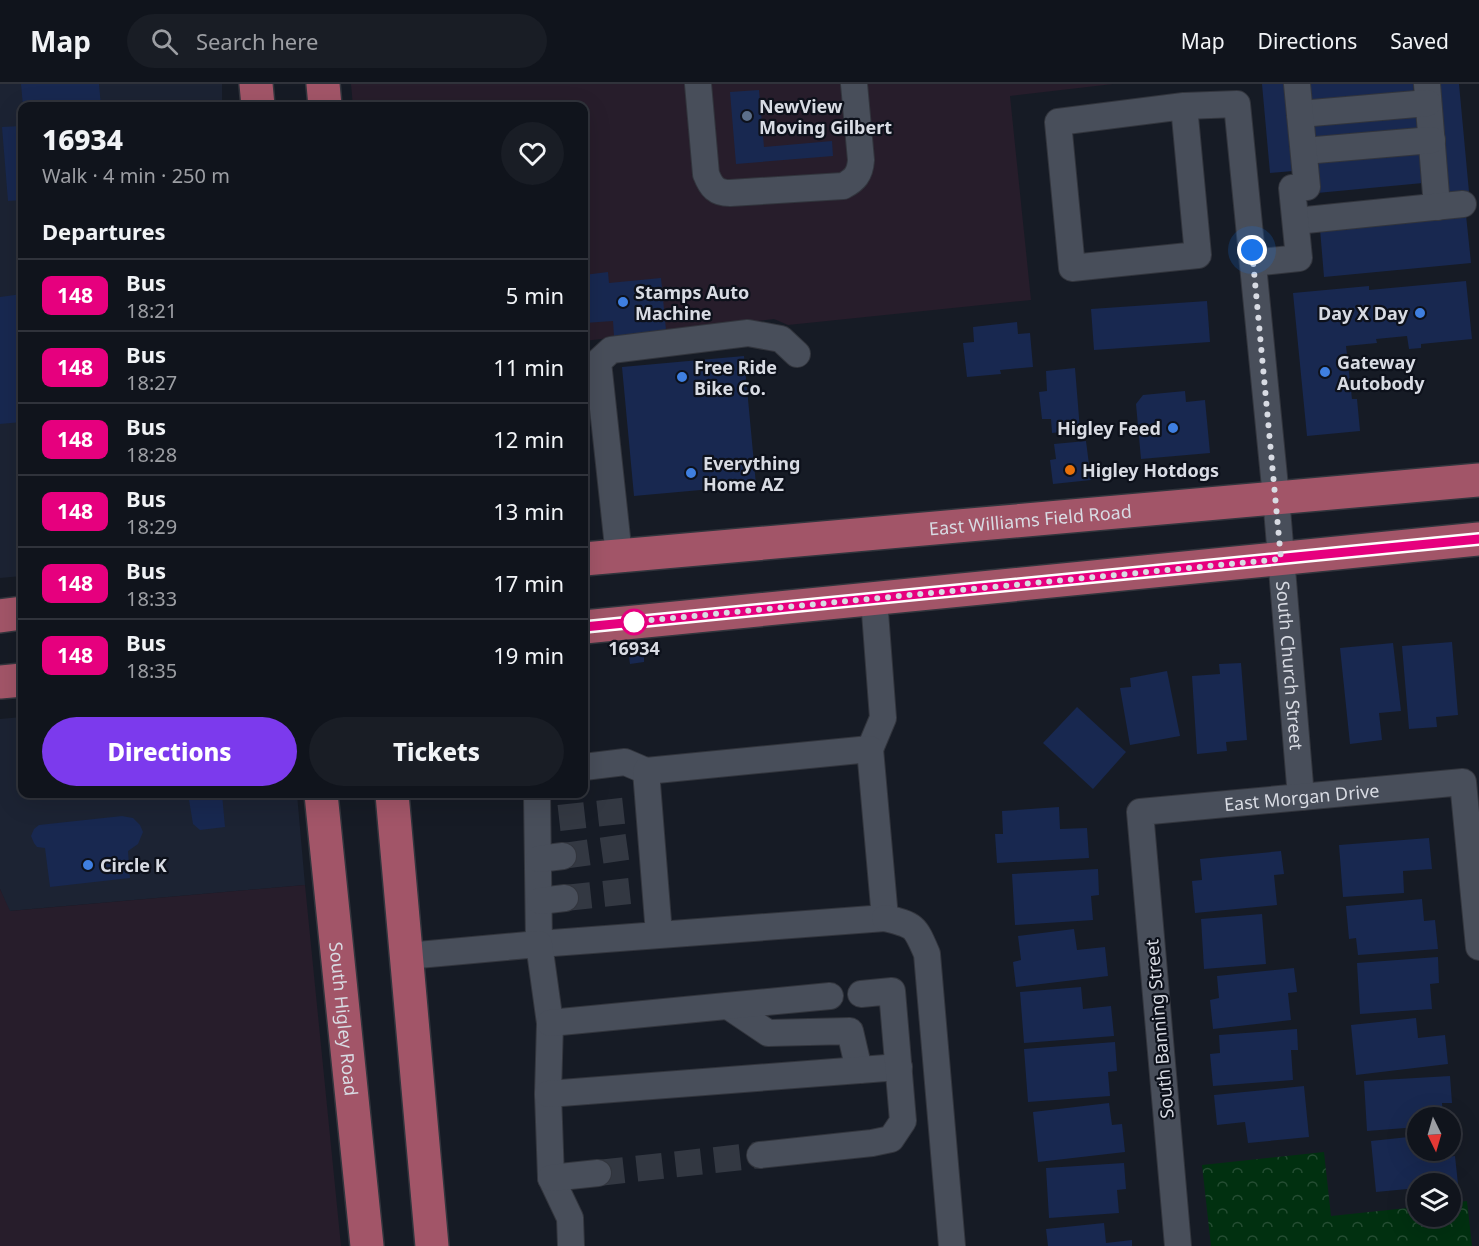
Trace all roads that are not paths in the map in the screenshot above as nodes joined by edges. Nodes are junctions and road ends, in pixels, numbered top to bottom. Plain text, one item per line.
1 (256, 84) edge
2 (323, 84) edge
3 (698, 84) edge
4 (854, 84) edge
5 (1297, 84) edge
6 (1427, 94) edge
7 (258, 102) edge
8 (325, 102) edge
9 (1184, 106) junction
10 (1300, 114) junction
11 (1432, 140) junction
12 (1304, 152) junction
13 (1463, 204) dead end
14 (1437, 207) junction
15 (1296, 221) junction
16 (1253, 263) junction
17 (797, 354) dead end
18 (1479, 480) edge
19 (1276, 497) junction
20 (1479, 539) edge
21 (619, 556) junction
22 (1281, 559) junction
23 (588, 560) edge
24 (874, 599) junction
25 (18, 614) edge
26 (0, 616) edge
27 (588, 627) edge
28 (18, 680) edge
29 (0, 682) edge
30 (870, 749) junction
31 (588, 767) edge
32 (646, 771) junction
33 (1301, 797) junction
34 (321, 798) edge
35 (392, 798) edge
36 (539, 798) edge
37 (1140, 812) joint
38 (885, 918) junction
39 (659, 934) junction
40 (539, 944) junction
41 (1479, 947) edge
42 (407, 956) junction
43 (861, 994) dead end
44 (830, 996) dead end
45 (728, 1006) junction
46 (550, 1023) junction
47 (899, 1067) junction
48 (859, 1070) junction
49 (548, 1094) junction
50 (760, 1155) tunnel mouth
51 (598, 1173) tunnel mouth
52 (552, 1178) junction
53 (367, 1246) edge
54 (432, 1246) edge
55 (571, 1246) edge
56 (952, 1246) edge
57 (1178, 1246) edge

1 - 7 main road
2 - 8 main road
3 - 4 street
5 - 10 street
6 - 10 street
6 - 11 street
9 - 9 street
9 - 16 street, South Church Street
10 - 12 street
11 - 12 street
11 - 14 street
12 - 15 street
13 - 14 street
14 - 15 street
15 - 16 street
16 - 19 street, South Church Street
17 - 21 street
18 - 19 main road, East Williams Field Road
19 - 21 main road, East Williams Field Road
19 - 22 street, South Church Street
20 - 22 main road
21 - 23 main road, East Williams Field Road
22 - 24 main road
22 - 33 street, South Church Street
24 - 27 main road
24 - 30 street
25 - 26 main road
28 - 29 main road
30 - 32 street
30 - 38 street
31 - 32 street
32 - 39 street
33 - 37 street, East Morgan Drive
33 - 41 street, East Morgan Drive
34 - 53 main road, South Higley Road
35 - 42 main road
36 - 40 street
37 - 57 street, South Banning Street
38 - 39 street
38 - 56 street
39 - 40 street
40 - 42 street
40 - 46 street
42 - 54 main road
43 - 47 street
44 - 45 street
45 - 46 street
45 - 48 street
46 - 49 street
47 - 48 street
47 - 50 street
48 - 49 street
49 - 52 street
51 - 52 street
52 - 55 street

